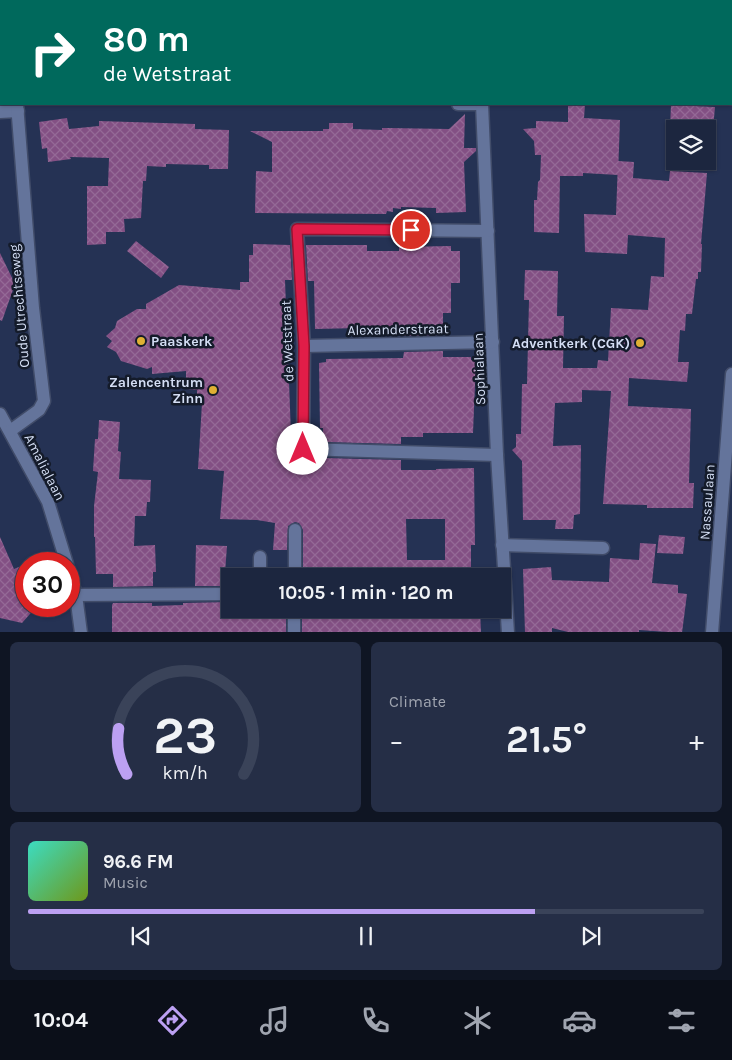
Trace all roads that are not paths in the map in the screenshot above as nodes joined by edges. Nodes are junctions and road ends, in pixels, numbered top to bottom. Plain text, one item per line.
1 (482, 105) edge
2 (18, 108) edge
3 (0, 112) edge
4 (488, 231) junction
5 (493, 342) junction
6 (304, 346) junction
7 (732, 376) edge
8 (0, 414) edge
9 (10, 431) junction
10 (497, 455) junction
11 (295, 530) dead end
12 (502, 545) junction
13 (603, 548) dead end
14 (63, 552) edge
15 (260, 558) dead end
16 (260, 568) edge
17 (294, 568) edge
18 (221, 594) edge
19 (80, 595) edge
20 (79, 617) edge
21 (294, 618) edge
22 (81, 632) edge
23 (294, 632) edge
24 (508, 632) edge
25 (712, 632) edge

1 - 4 street, Sophialaan
2 - 3 street
2 - 9 street, Oude Utrechtseweg
4 - 5 street, Sophialaan
4 - 6 street, de Wetstraat
5 - 6 street, Alexanderstraat
5 - 10 street, Sophialaan
6 - 10 street, de Wetstraat
7 - 25 street, Nassaulaan
8 - 9 street, Amalialaan
9 - 14 street, Amalialaan
10 - 12 street, Sophialaan
11 - 17 street
12 - 13 street
12 - 24 street, Sophialaan
15 - 16 street
18 - 19 street
20 - 22 street
21 - 23 street

